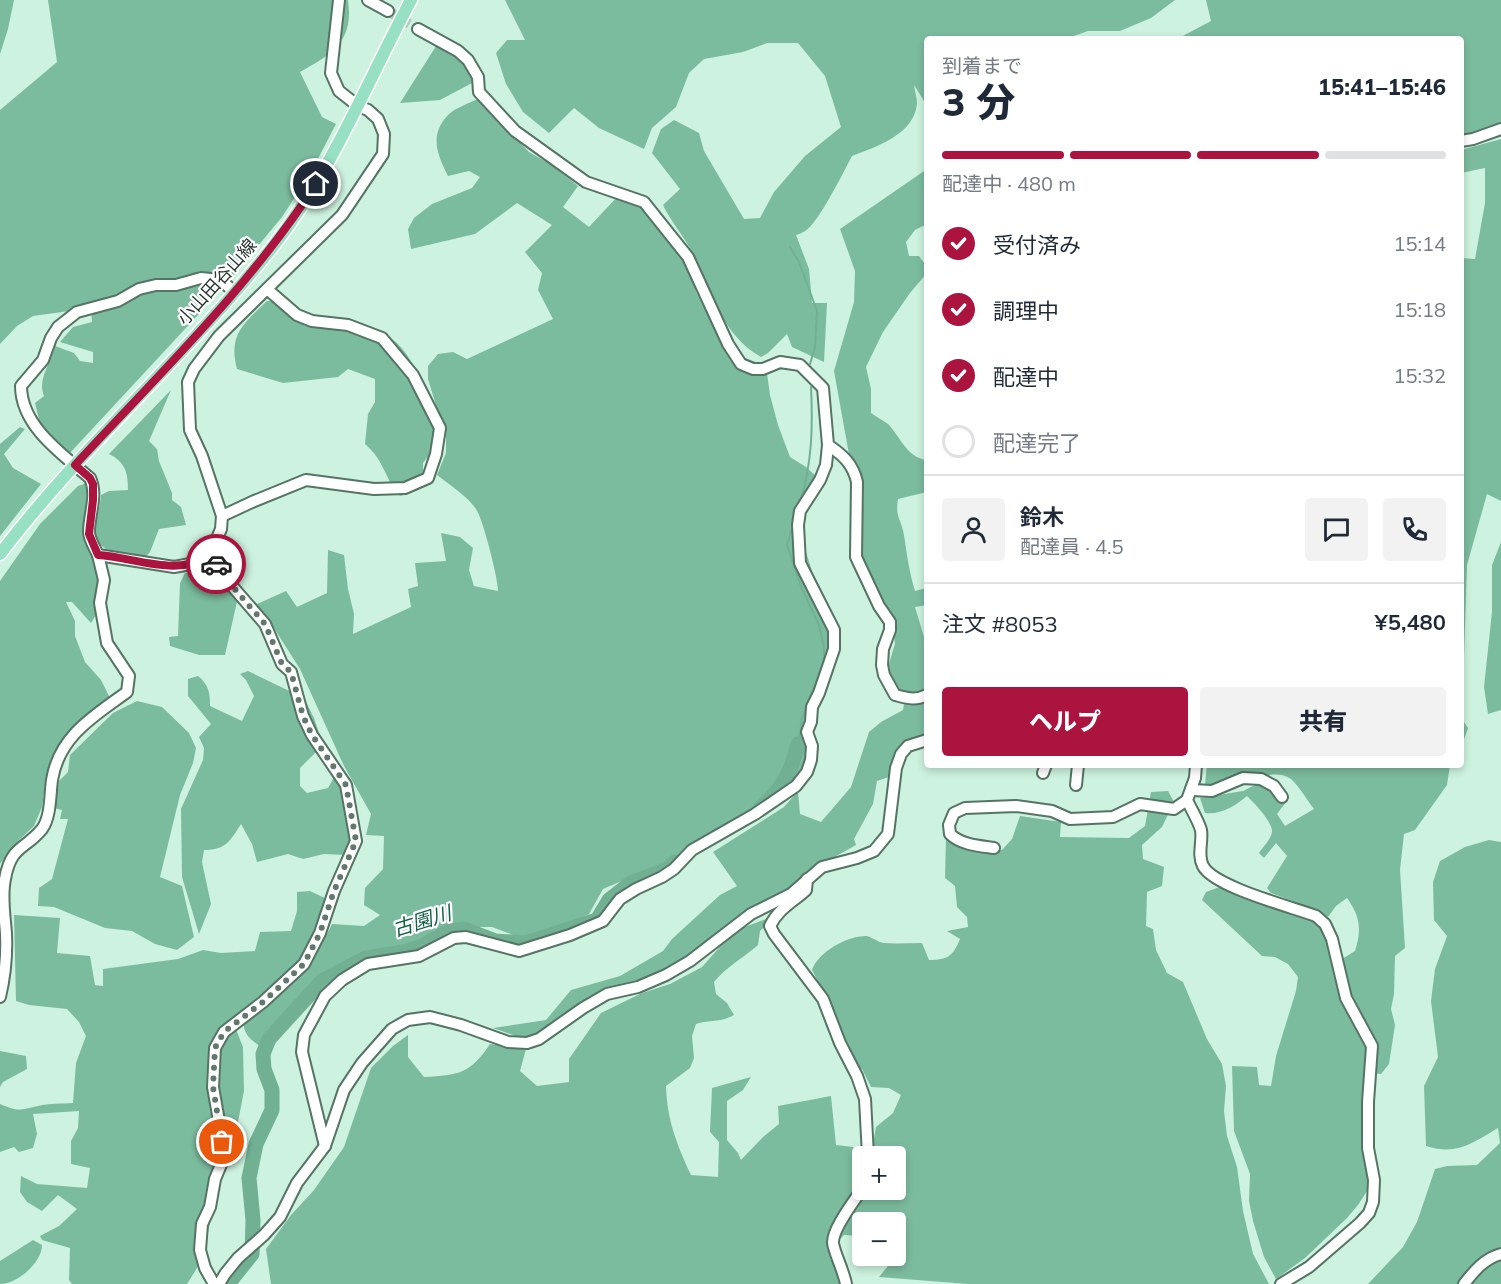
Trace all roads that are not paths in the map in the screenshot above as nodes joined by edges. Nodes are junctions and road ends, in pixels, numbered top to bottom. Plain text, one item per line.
1 (339, 0) edge
2 (368, 0) edge
3 (411, 0) edge
4 (388, 11) tunnel mouth
5 (418, 29) tunnel mouth
6 (358, 106) junction
7 (1501, 129) edge
8 (1464, 140) edge
9 (267, 288) junction
10 (235, 292) junction
11 (828, 445) junction
12 (75, 465) junction
13 (222, 516) junction
14 (0, 554) edge
15 (98, 555) junction
16 (210, 555) junction
17 (924, 696) edge
18 (924, 741) edge
19 (1078, 768) edge
20 (1196, 768) edge
21 (1076, 785) dead end
22 (1192, 790) junction
23 (1282, 797) dead end
24 (1187, 800) junction
25 (994, 848) dead end
26 (807, 879) junction
27 (0, 997) edge
28 (325, 1146) junction
29 (868, 1146) edge
30 (855, 1200) edge
31 (1501, 1254) edge
32 (214, 1284) edge
33 (219, 1284) edge
34 (846, 1284) edge
35 (1281, 1284) edge
36 (1464, 1284) edge

1 - 6 street
2 - 4 street
3 - 6 main road, 小山田谷山線
5 - 11 street
6 - 9 street
6 - 10 main road, 小山田谷山線
7 - 8 street
9 - 13 street
9 - 13 street
10 - 12 main road, 小山田谷山線
10 - 12 street
11 - 17 street
11 - 28 street
12 - 14 main road, 小山田谷山線
12 - 15 street
13 - 16 street
15 - 16 street
15 - 27 street
16 - 32 street
18 - 26 street
19 - 21 street
20 - 22 street
22 - 23 street
22 - 24 street
24 - 25 street
24 - 35 street
26 - 28 street
26 - 29 street
28 - 33 street
30 - 34 street
31 - 36 street

